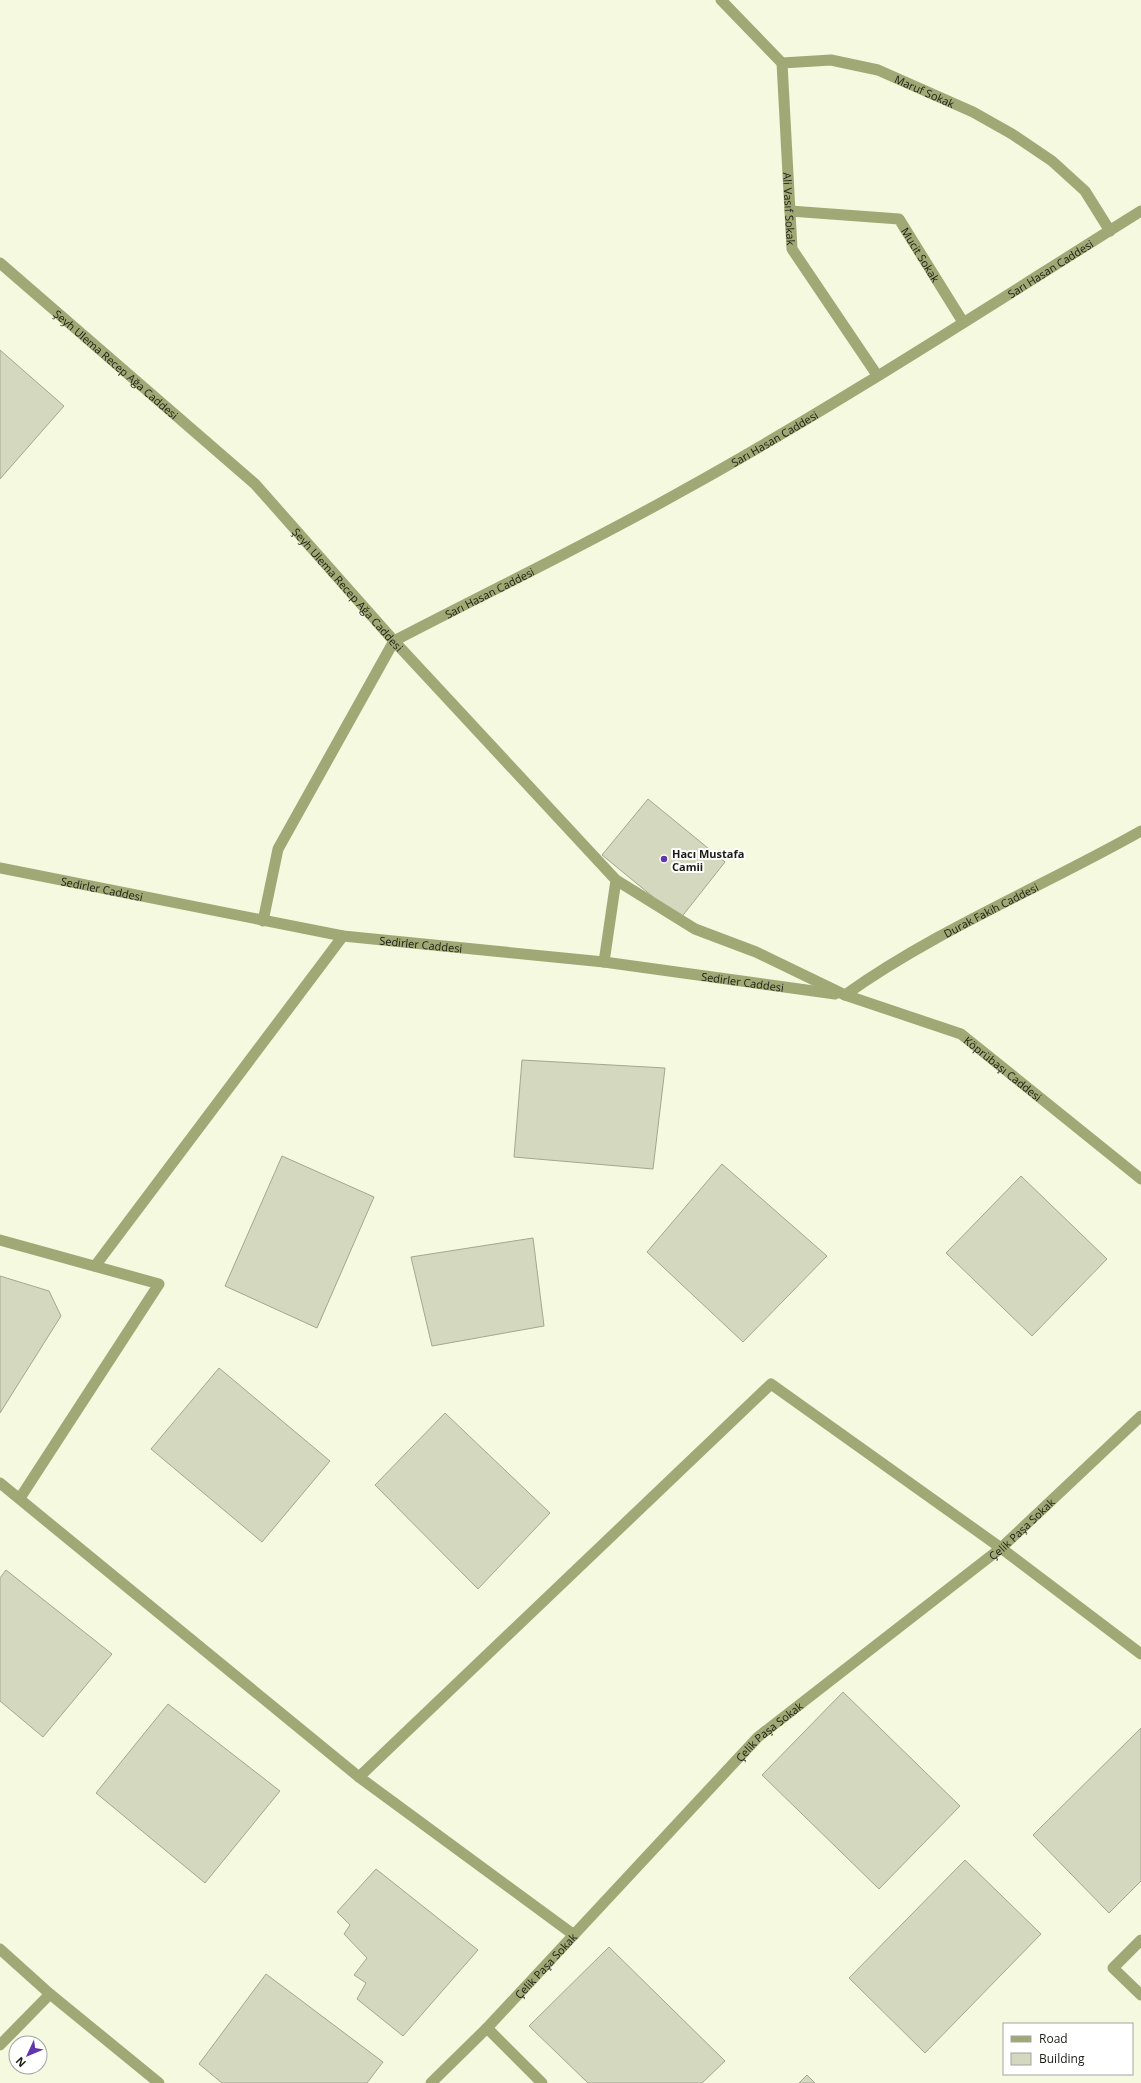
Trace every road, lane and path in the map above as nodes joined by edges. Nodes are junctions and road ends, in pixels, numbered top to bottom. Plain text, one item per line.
1 (721, 0) edge
2 (782, 63) junction
3 (790, 211) junction
4 (1141, 211) edge
5 (1110, 231) junction
6 (0, 263) edge
7 (963, 322) junction
8 (877, 375) junction
9 (394, 641) junction
10 (1141, 831) edge
11 (0, 868) edge
12 (616, 880) junction
13 (263, 921) junction
14 (343, 936) junction
15 (604, 962) junction
16 (845, 995) junction
17 (1141, 1179) edge
18 (0, 1240) edge
19 (95, 1266) junction
20 (1141, 1416) edge
21 (0, 1483) edge
22 (20, 1498) junction
23 (1001, 1548) junction
24 (1141, 1654) edge
25 (359, 1776) junction
26 (574, 1935) junction
27 (1141, 1940) edge
28 (0, 1949) edge
29 (50, 1994) junction
30 (1141, 1995) edge
31 (487, 2028) junction
32 (0, 2045) edge
33 (159, 2083) edge
34 (431, 2083) edge
35 (542, 2083) edge

1 - 2 street
2 - 3 street, Ali Vasıf Sokak
2 - 5 street, Maruf Sokak
3 - 7 street, Mucit Sokak
3 - 8 street, Ali Vasıf Sokak
4 - 5 street, Sarı Hasan Caddesi
5 - 7 street, Sarı Hasan Caddesi
6 - 9 street, Şeyh Ulema Recep Ağa Caddesi
7 - 8 street, Sarı Hasan Caddesi
8 - 9 street, Sarı Hasan Caddesi
9 - 12 street, Şeyh Ulema Recep Ağa Caddesi
9 - 13 street
10 - 16 street, Durak Fakih Caddesi
11 - 13 street, Sedirler Caddesi
12 - 15 street
12 - 16 street, Şeyh Ulema Recep Ağa Caddesi
13 - 14 street, Sedirler Caddesi
14 - 15 street, Sedirler Caddesi
14 - 19 street
15 - 16 street, Sedirler Caddesi
16 - 17 street, Köprübaşı Caddesi
18 - 19 street
19 - 22 street
20 - 23 street, Çelik Paşa Sokak
21 - 22 street
22 - 25 street
23 - 24 street
23 - 25 street
23 - 26 street, Çelik Paşa Sokak
25 - 26 street
26 - 31 street, Çelik Paşa Sokak
27 - 30 street
28 - 29 street
29 - 32 street
29 - 33 street
31 - 34 street, Çelik Paşa Sokak
31 - 35 street

